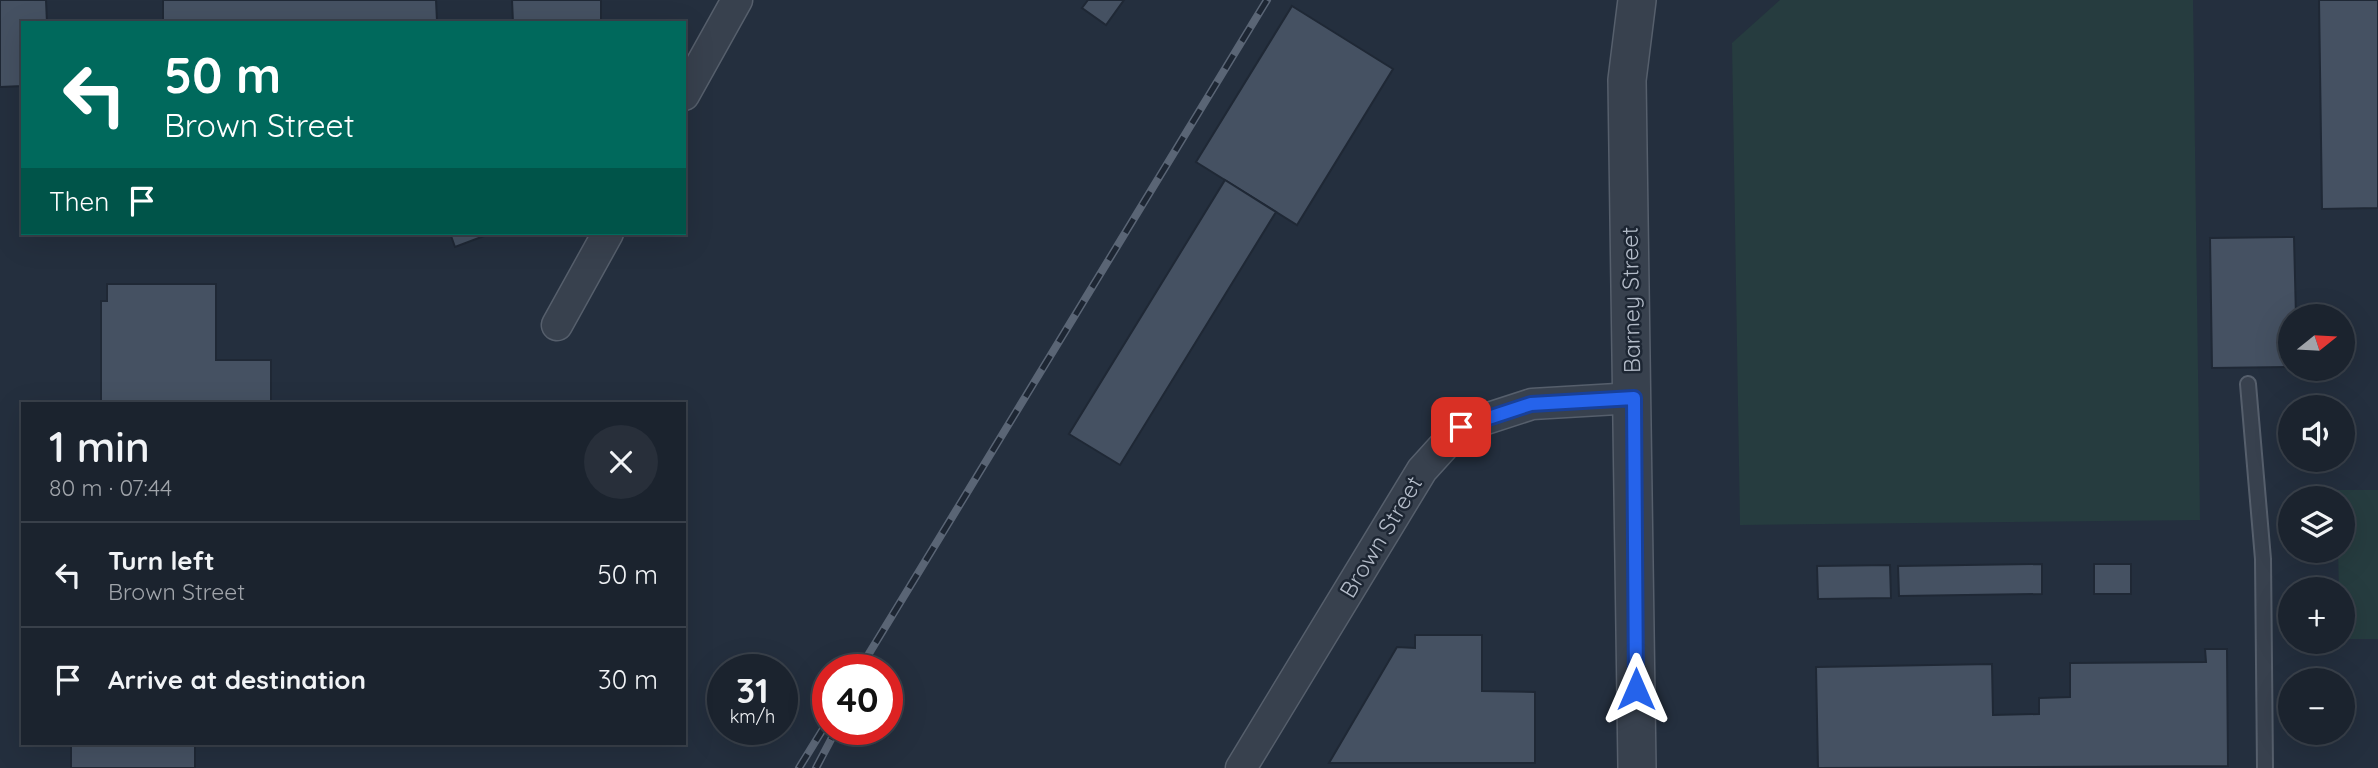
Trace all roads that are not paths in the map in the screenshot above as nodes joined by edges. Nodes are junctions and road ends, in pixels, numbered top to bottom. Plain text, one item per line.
1 (737, 0) edge
2 (1637, 0) edge
3 (686, 91) edge
4 (607, 235) edge
5 (557, 325) dead end
6 (2248, 384) dead end
7 (1634, 398) junction
8 (1241, 768) edge
9 (1637, 768) edge
10 (2266, 768) edge

1 - 3 street
2 - 7 street, Barney Street
4 - 5 street
6 - 10 lane
7 - 8 street, Brown Street
7 - 9 street, Barney Street

